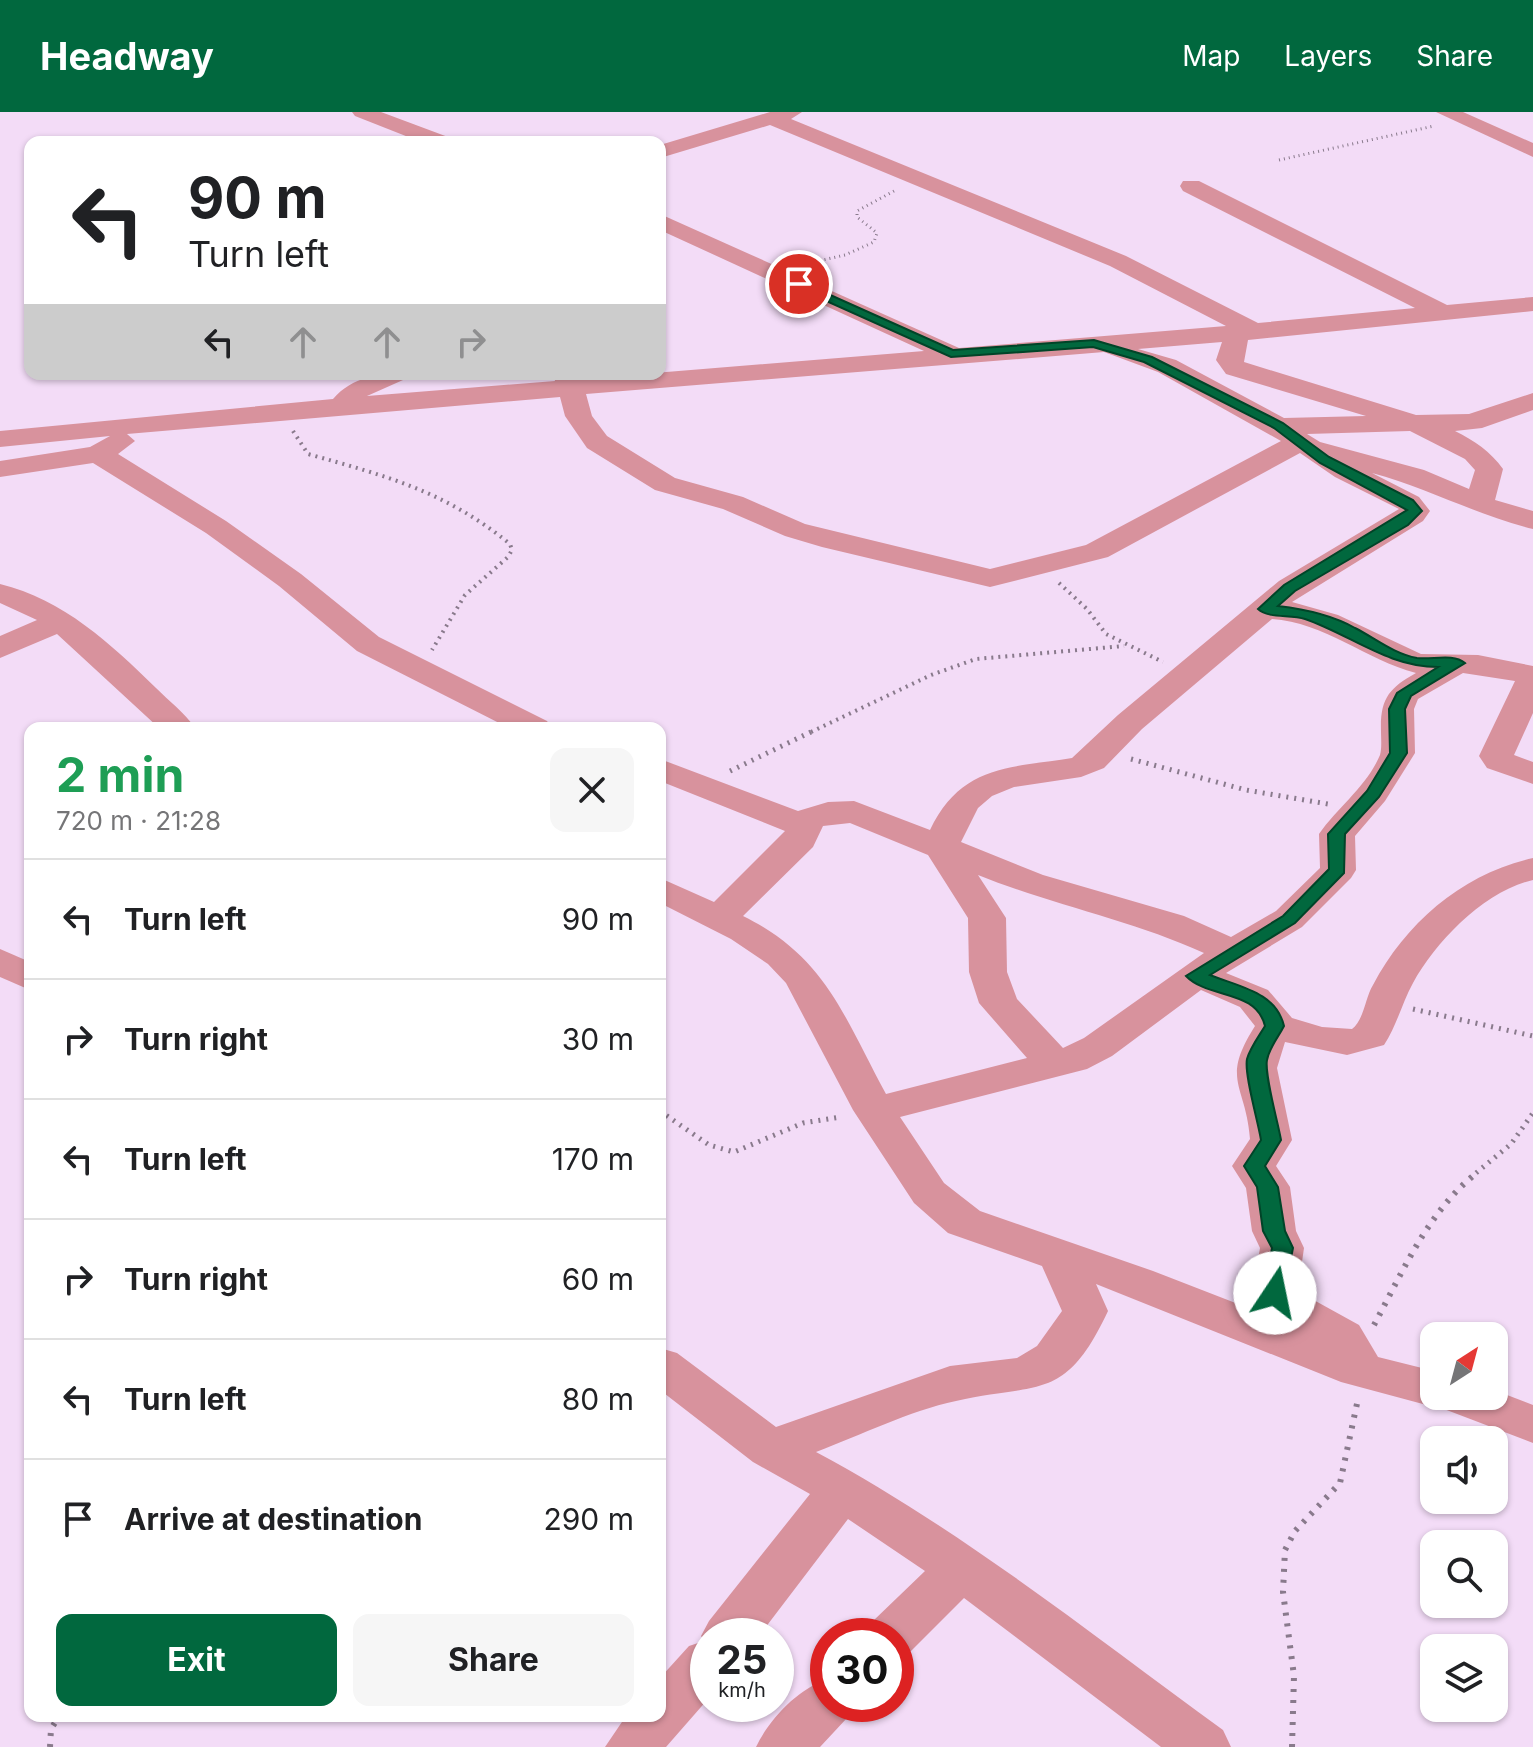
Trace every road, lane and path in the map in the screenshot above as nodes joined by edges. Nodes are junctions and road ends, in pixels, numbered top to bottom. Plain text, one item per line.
1 (362, 112) edge
2 (782, 115) edge
3 (1456, 115) edge
4 (424, 136) edge
5 (1529, 143) edge
6 (666, 150) edge
7 (1279, 160) dead end
8 (921, 181) junction
9 (1191, 186) dead end
10 (666, 224) edge
11 (688, 234) junction
12 (666, 242) edge
13 (749, 262) junction
14 (1533, 304) edge
15 (1447, 314) junction
16 (1245, 332) junction
17 (1094, 343) junction
18 (951, 354) junction
19 (666, 375) edge
20 (381, 380) edge
21 (595, 380) edge
22 (568, 382) edge
23 (1533, 401) edge
24 (339, 407) junction
25 (292, 411) junction
26 (183, 421) junction
27 (1408, 421) junction
28 (0, 439) edge
29 (1296, 439) junction
30 (98, 454) junction
31 (0, 469) edge
32 (1479, 504) junction
33 (1533, 520) edge
34 (1039, 568) junction
35 (0, 593) edge
36 (1265, 609) junction
37 (59, 622) junction
38 (1124, 646) junction
39 (0, 648) edge
40 (1457, 663) junction
41 (412, 668) junction
42 (1192, 673) junction
43 (1533, 677) edge
44 (172, 722) edge
45 (523, 722) edge
46 (1103, 750) junction
47 (666, 771) edge
48 (1533, 774) edge
49 (706, 787) junction
50 (1360, 807) junction
51 (799, 822) junction
52 (941, 846) junction
53 (1533, 869) edge
54 (666, 892) edge
55 (720, 917) junction
56 (1233, 952) junction
57 (0, 961) edge
58 (24, 975) edge
59 (1196, 976) junction
60 (1386, 1002) junction
61 (1275, 1026) junction
62 (1533, 1036) edge
63 (1056, 1065) junction
64 (874, 1110) junction
65 (1533, 1113) edge
66 (666, 1115) edge
67 (1060, 1256) junction
68 (1357, 1363) junction
69 (666, 1370) edge
70 (1420, 1384) edge
71 (1496, 1410) edge
72 (1533, 1425) edge
73 (770, 1449) junction
74 (843, 1489) junction
75 (960, 1569) junction
76 (742, 1618) edge
77 (910, 1618) edge
78 (690, 1682) edge
79 (666, 1709) edge
80 (810, 1720) edge
81 (55, 1722) edge
82 (50, 1747) edge
83 (784, 1747) edge
84 (1203, 1747) edge
85 (1292, 1747) edge

1 - 4 street
2 - 6 street
2 - 8 street
3 - 5 street
3 - 7 path
8 - 13 path
8 - 16 street
9 - 15 street
10 - 11 street
11 - 12 street
11 - 13 street
13 - 18 street
14 - 15 street
15 - 16 street
16 - 17 street
16 - 27 street
17 - 18 street
17 - 29 street
18 - 19 street
20 - 24 street
21 - 22 street
22 - 24 street
22 - 34 street
23 - 27 street
24 - 25 street
25 - 26 street
25 - 41 path
26 - 28 street
26 - 30 street
27 - 29 street
27 - 32 street
29 - 32 street
29 - 34 street
29 - 36 street
30 - 31 street
30 - 41 street
32 - 33 street
34 - 38 path
35 - 37 street
36 - 40 street
36 - 42 street
37 - 39 street
37 - 44 street
38 - 42 path
38 - 49 path
40 - 43 street
40 - 50 street
41 - 45 street
42 - 46 street
43 - 48 street
46 - 50 path
46 - 52 street
47 - 49 street
49 - 51 street
50 - 56 street
51 - 52 street
51 - 55 street
52 - 56 street
52 - 63 street
53 - 60 street
54 - 55 street
55 - 64 street
56 - 59 street
57 - 58 street
59 - 61 street
59 - 63 street
60 - 61 street
60 - 62 path
61 - 68 street
63 - 64 street
64 - 66 path
64 - 67 street
65 - 68 path
67 - 68 street
67 - 73 street
68 - 70 street
68 - 85 path
69 - 73 street
71 - 72 street
73 - 74 street
74 - 75 street
74 - 76 street
75 - 77 street
75 - 84 street
78 - 79 street
80 - 83 street
81 - 82 path

